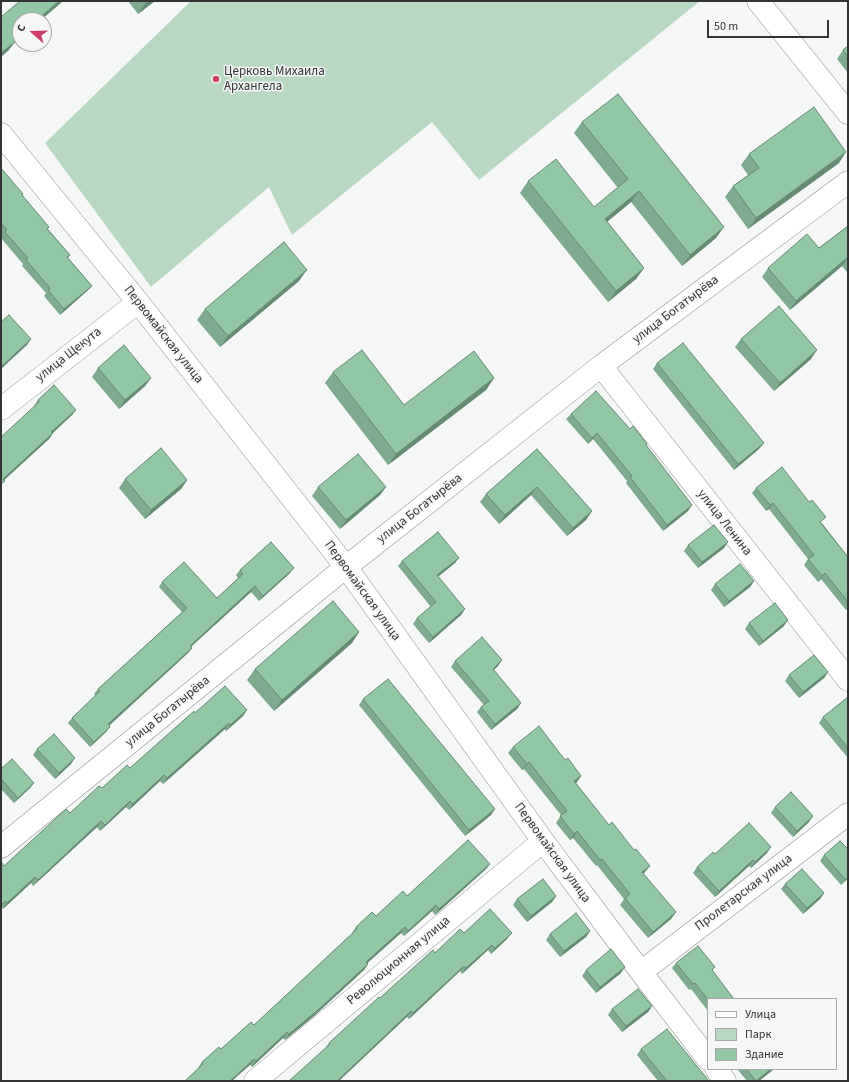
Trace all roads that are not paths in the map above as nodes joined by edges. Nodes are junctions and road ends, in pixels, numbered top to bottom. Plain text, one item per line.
1 (758, 1) edge
2 (848, 113) edge
3 (1, 134) edge
4 (848, 182) edge
5 (138, 302) junction
6 (601, 366) junction
7 (1, 408) edge
8 (346, 567) junction
9 (848, 680) edge
10 (848, 814) edge
11 (543, 841) junction
12 (1, 847) edge
13 (641, 972) junction
14 (707, 1058) edge
15 (717, 1070) edge
16 (255, 1081) edge
17 (725, 1081) edge

1 - 2 street
3 - 5 street, Первомайская улица
4 - 6 street, улица Богатырёва
5 - 7 street, улица Щекута
5 - 8 street, Первомайская улица
6 - 8 street, улица Богатырёва
6 - 9 street, улица Ленина
8 - 11 street, Первомайская улица
8 - 12 street, улица Богатырёва
10 - 13 street, Пролетарская улица
11 - 13 street, Первомайская улица
11 - 16 street, Революционная улица
13 - 14 street, Первомайская улица
15 - 17 street

